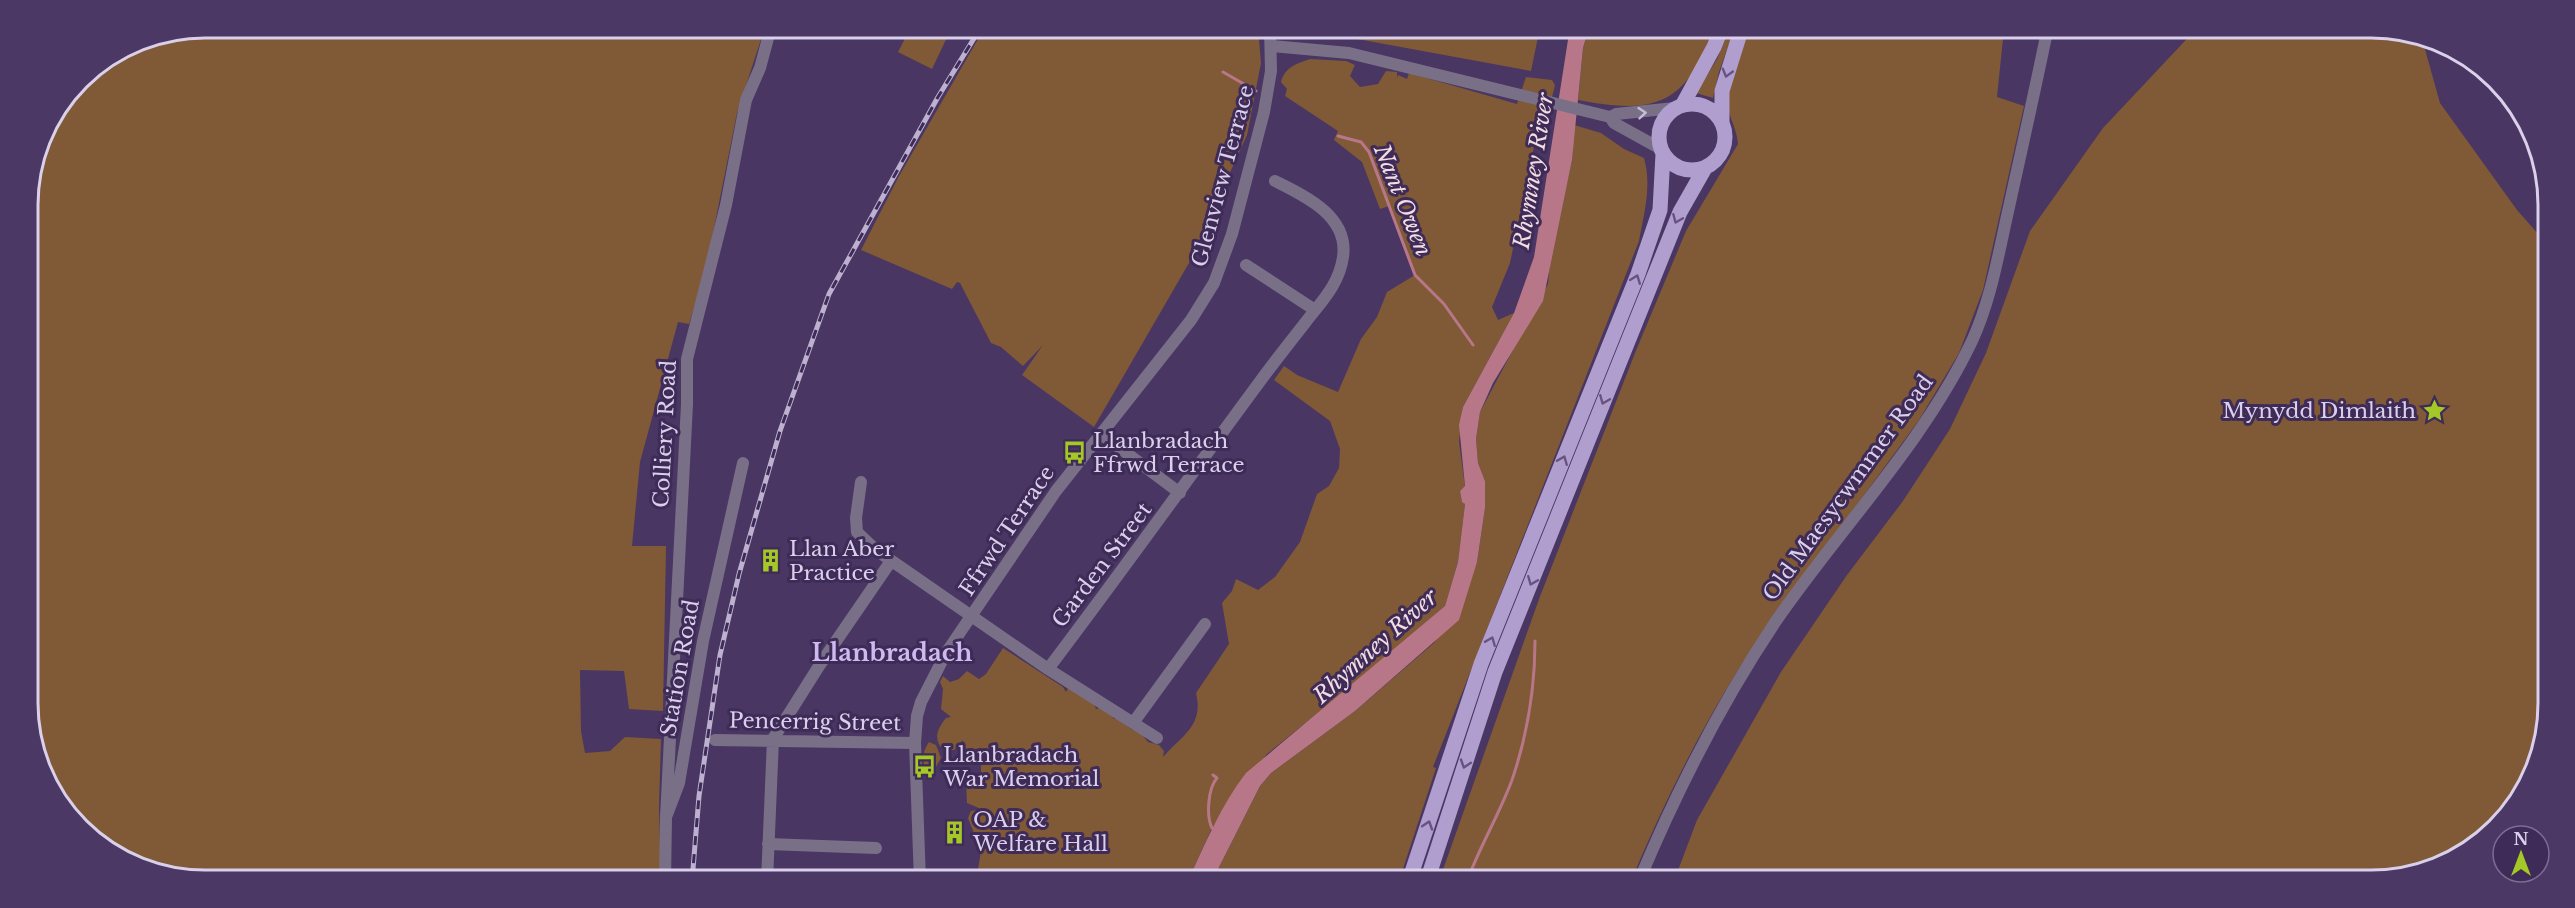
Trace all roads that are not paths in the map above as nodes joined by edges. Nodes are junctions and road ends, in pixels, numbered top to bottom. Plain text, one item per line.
1 (768, 38) edge
2 (1271, 38) edge
3 (1718, 38) edge
4 (1739, 38) edge
5 (2046, 38) edge
6 (1272, 46) junction
7 (1679, 106) junction
8 (1610, 117) junction
9 (1722, 121) junction
10 (1662, 152) junction
11 (1705, 168) junction
12 (1275, 181) dead end
13 (1246, 265) dead end
14 (1315, 310) junction
15 (1099, 436) junction
16 (743, 463) dead end
17 (861, 482) dead end
18 (1180, 493) junction
19 (891, 561) junction
20 (972, 617) junction
21 (1205, 624) dead end
22 (1048, 669) junction
23 (1133, 723) junction
24 (1157, 738) dead end
25 (715, 740) dead end
26 (773, 740) junction
27 (915, 743) junction
28 (666, 817) junction
29 (768, 844) junction
30 (876, 848) dead end
31 (666, 870) edge
32 (767, 870) edge
33 (920, 870) edge
34 (1414, 870) edge
35 (1430, 870) edge
36 (1644, 870) edge

1 - 28 street, Colliery Road
2 - 6 street, Glenview Terrace
3 - 7 main road
4 -> 9 main road
5 - 36 street, Old Maesycwmmer Road
6 - 8 street
6 - 15 street, Glenview Terrace
8 -> 7 street
7 - 9 main road
7 - 10 main road
8 - 10 street
9 - 11 main road
10 - 11 main road
34 -> 10 main road
11 -> 35 main road
12 - 14 street, Garden Street
13 - 14 street
14 - 18 street, Garden Street
15 - 18 street
15 - 20 street, Ffrwd Terrace
16 - 28 street, Station Road
17 - 19 street
18 - 22 street, Garden Street
19 - 20 street
19 - 26 street
20 - 22 street
20 - 27 street, Ffrwd Terrace
21 - 23 street
22 - 23 street
23 - 24 street
25 - 26 street, Pencerrig Street
26 - 27 street, Pencerrig Street
26 - 29 street
27 - 33 street, Ffrwd Terrace
28 - 31 street, Station Road
29 - 30 street
29 - 32 street

